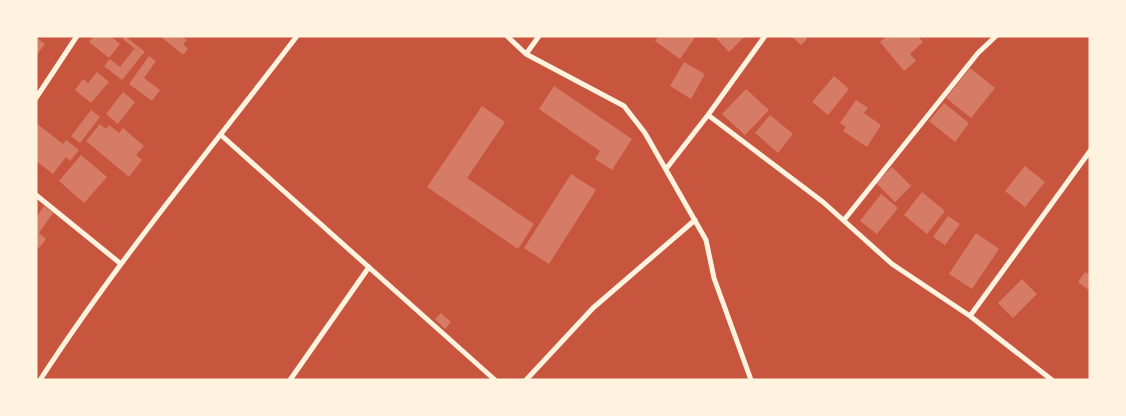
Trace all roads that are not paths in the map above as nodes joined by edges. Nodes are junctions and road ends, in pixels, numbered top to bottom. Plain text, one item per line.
1 (77, 36) edge
2 (297, 36) edge
3 (507, 36) edge
4 (539, 36) edge
5 (764, 36) edge
6 (996, 36) edge
7 (526, 54) junction
8 (36, 98) edge
9 (708, 115) junction
10 (221, 135) junction
11 (1090, 151) edge
12 (666, 169) junction
13 (36, 195) edge
14 (695, 220) junction
15 (844, 220) junction
16 (121, 264) junction
17 (369, 267) junction
18 (970, 316) junction
19 (40, 380) edge
20 (290, 380) edge
21 (495, 380) edge
22 (526, 380) edge
23 (752, 380) edge
24 (1052, 380) edge

1 - 8 street
2 - 10 street
3 - 7 street
4 - 7 street
5 - 9 street
6 - 15 street
7 - 12 street
9 - 12 street
9 - 15 street
10 - 16 street
10 - 17 street
11 - 18 street
12 - 14 street
13 - 16 street
14 - 22 street
14 - 23 street
15 - 18 street
16 - 19 street
17 - 20 street
17 - 21 street
18 - 24 street

